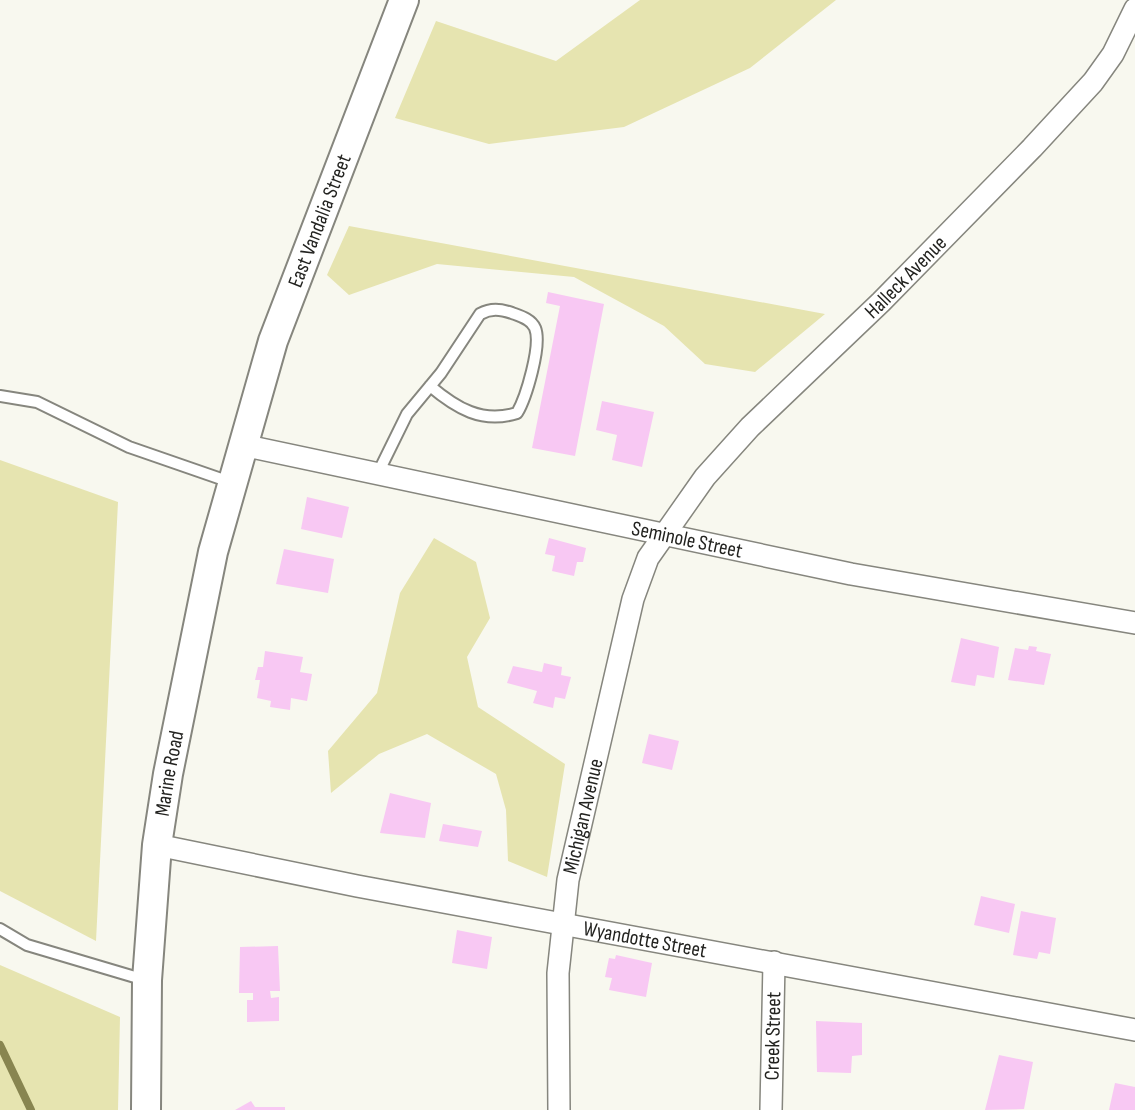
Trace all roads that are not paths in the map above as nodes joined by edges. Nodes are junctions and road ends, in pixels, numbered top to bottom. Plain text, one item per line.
1 (404, 0) edge
2 (1135, 9) edge
3 (1129, 40) edge
4 (430, 386) junction
5 (0, 396) edge
6 (242, 445) junction
7 (377, 475) junction
8 (233, 483) junction
9 (662, 534) junction
10 (1135, 623) edge
11 (157, 845) junction
12 (562, 923) junction
13 (0, 929) edge
14 (774, 962) junction
15 (147, 980) junction
16 (1135, 1030) edge
17 (146, 1110) edge
18 (559, 1110) edge
19 (771, 1110) edge

1 - 6 main road, East Vandalia Street
2 - 3 street, Halleck Avenue
3 - 9 street, Halleck Avenue
4 - 4 lane
4 - 7 lane
5 - 8 lane
6 - 7 street, Seminole Street
6 - 8 main road, Marine Road
7 - 9 street, Seminole Street
8 - 11 main road, Marine Road
9 - 10 street, Seminole Street
9 - 12 street, Michigan Avenue
11 - 12 street, Wyandotte Street
11 - 15 main road, Marine Road
12 - 14 street, Wyandotte Street
12 - 18 street, Michigan Avenue
13 - 15 lane
14 - 16 street, Wyandotte Street
14 - 19 street, Creek Street
15 - 17 main road, Marine Road

